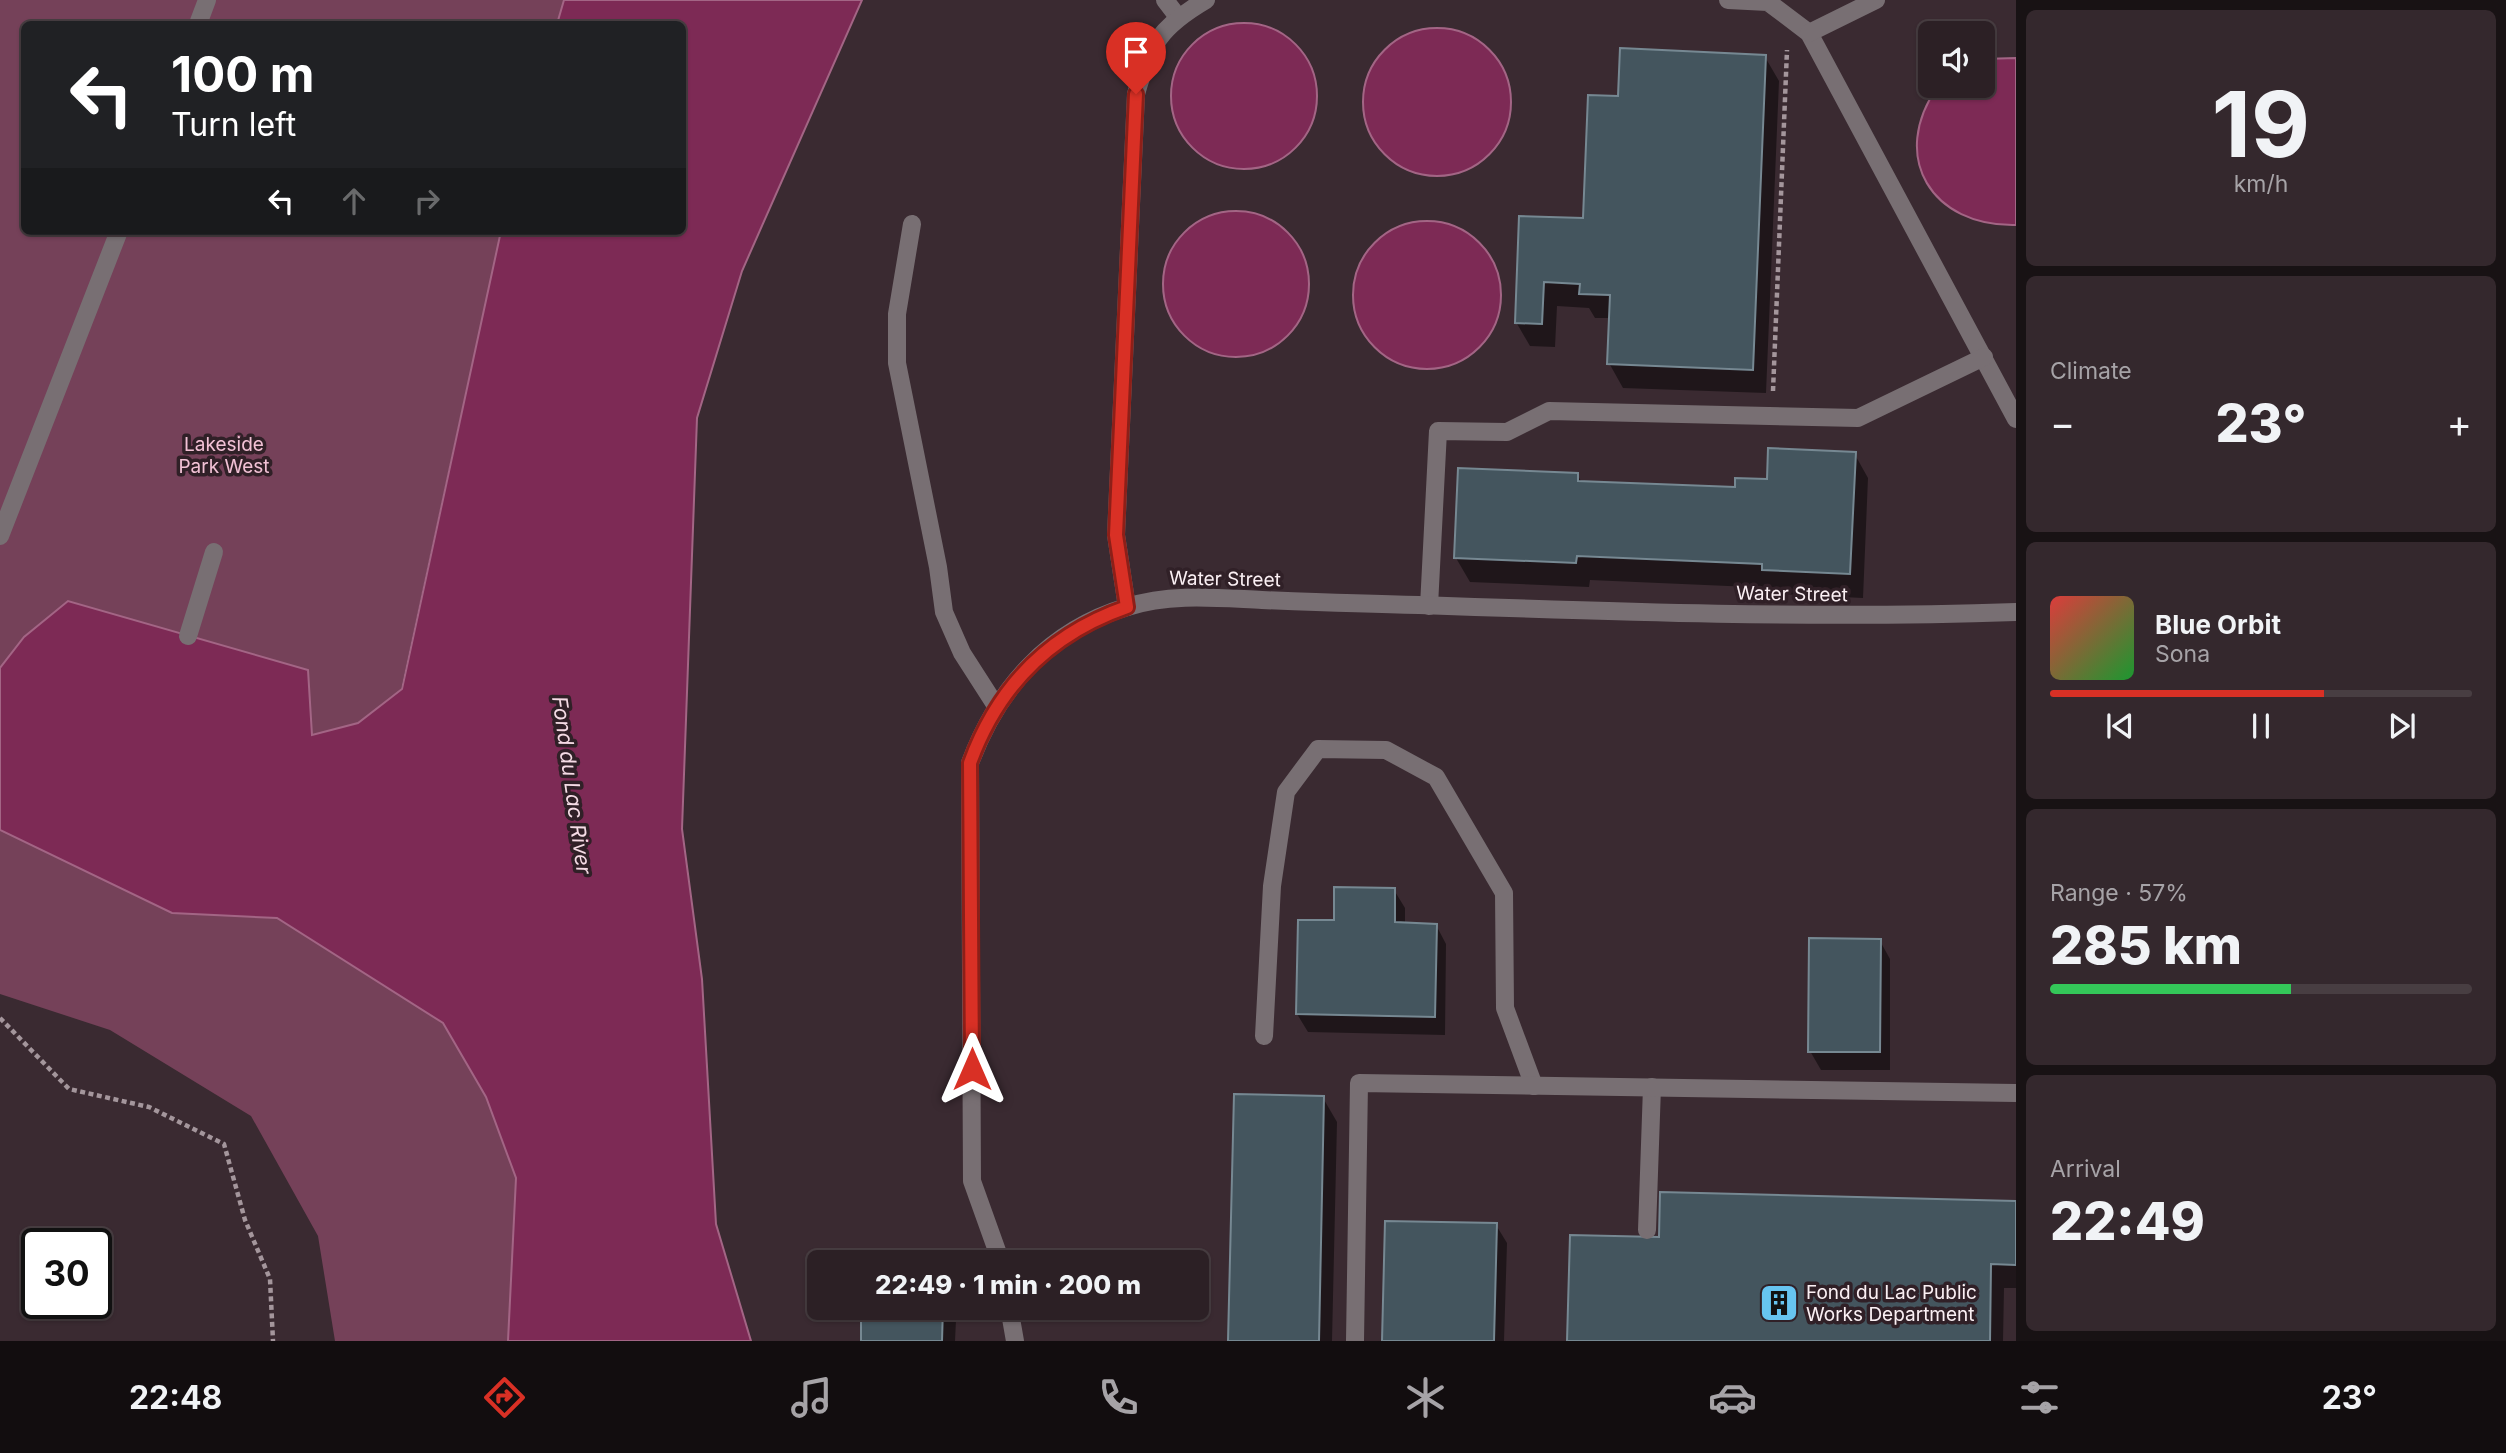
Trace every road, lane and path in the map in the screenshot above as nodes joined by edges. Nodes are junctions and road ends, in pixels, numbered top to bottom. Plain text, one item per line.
1 (207, 0) edge
2 (1165, 0) edge
3 (1206, 0) edge
4 (1728, 0) edge
5 (1876, 0) edge
6 (1768, 1) edge
7 (1178, 17) junction
8 (1788, 17) junction
9 (199, 21) edge
10 (1809, 33) junction
11 (912, 224) dead end
12 (117, 235) edge
13 (1984, 357) junction
14 (1772, 416) junction
15 (2016, 419) edge
16 (0, 536) edge
17 (214, 552) dead end
18 (1429, 606) junction
19 (1127, 607) junction
20 (2016, 612) edge
21 (188, 636) dead end
22 (996, 706) junction
23 (0, 1018) edge
24 (1264, 1036) dead end
25 (1534, 1086) junction
26 (1651, 1087) junction
27 (2016, 1093) edge
28 (1647, 1230) dead end
29 (997, 1250) edge
30 (1011, 1320) edge
31 (273, 1341) edge
32 (1015, 1341) edge
33 (1355, 1341) edge

1 - 9 street
2 - 7 street
3 - 7 street
4 - 6 street
5 - 10 street
6 - 8 street
7 - 19 street
8 - 10 street
8 - 14 path
10 - 13 street
11 - 22 street
12 - 16 street
13 - 14 street
13 - 15 street
14 - 18 street
17 - 21 street
18 - 19 street, Water Street
18 - 20 street, Water Street
19 - 22 street, Water Street
22 - 29 street, Water Street
23 - 31 path
24 - 25 street
25 - 26 street
25 - 33 street
26 - 27 street
26 - 28 street
30 - 32 street

